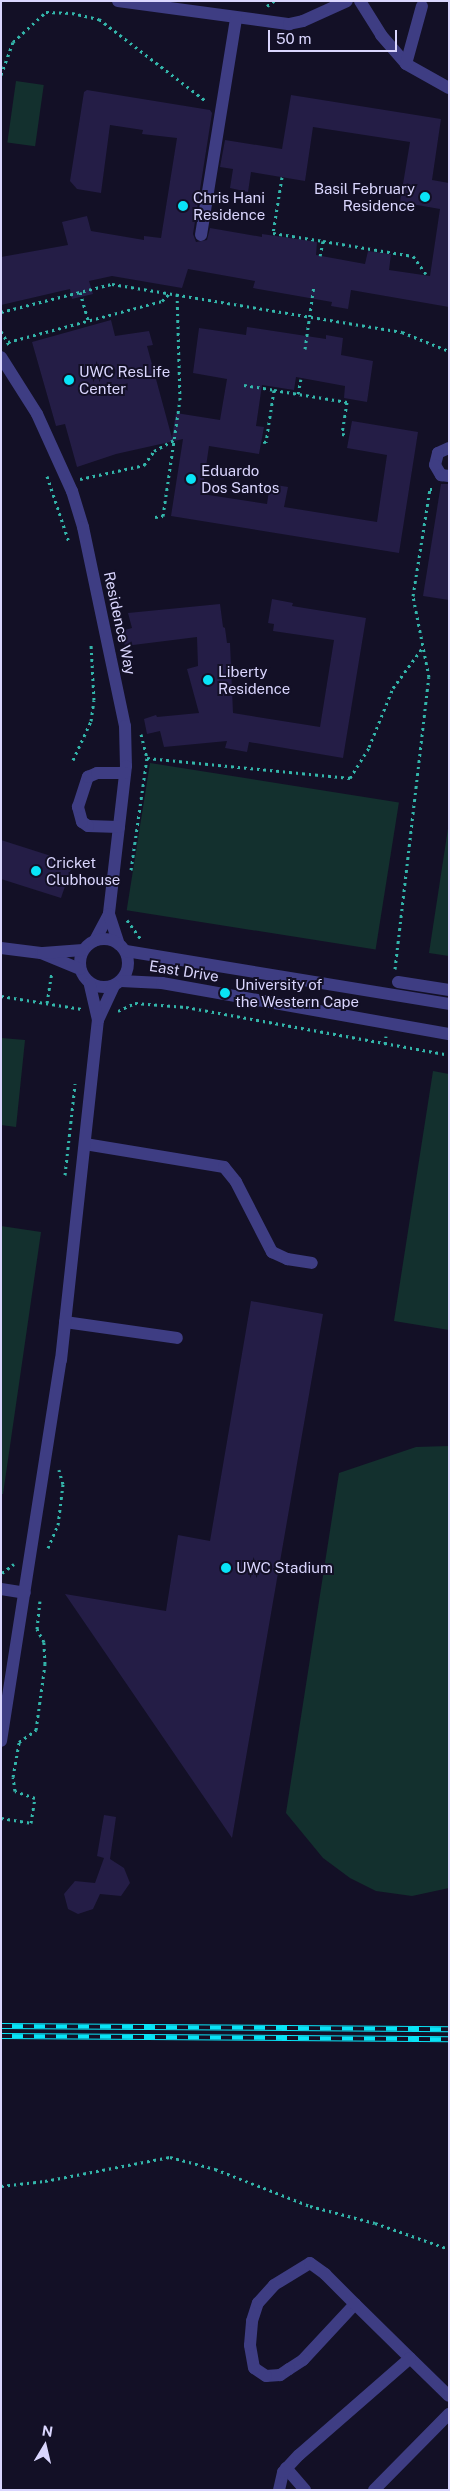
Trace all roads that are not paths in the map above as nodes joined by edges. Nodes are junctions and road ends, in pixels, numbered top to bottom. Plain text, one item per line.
1 (118, 1) edge
2 (347, 1) edge
3 (360, 1) edge
4 (422, 6) dead end
5 (236, 18) junction
6 (406, 64) junction
7 (449, 88) edge
8 (201, 235) dead end
9 (1, 357) edge
10 (449, 448) edge
11 (449, 476) edge
12 (125, 774) junction
13 (119, 827) junction
14 (110, 914) junction
15 (95, 940) junction
16 (1, 948) edge
17 (122, 948) junction
18 (83, 950) junction
19 (41, 953) junction
20 (80, 969) junction
21 (398, 982) road end
22 (90, 984) junction
23 (117, 984) junction
24 (449, 990) edge
25 (449, 1004) edge
26 (98, 1014) junction
27 (449, 1034) edge
28 (85, 1144) junction
29 (312, 1263) dead end
30 (65, 1322) junction
31 (177, 1338) dead end
32 (1, 1589) edge
33 (25, 1593) junction
34 (1, 1740) edge
35 (355, 2304) junction
36 (410, 2358) junction
37 (449, 2396) edge
38 (449, 2414) edge
39 (286, 2468) junction
40 (279, 2490) edge
41 (305, 2490) edge
42 (374, 2490) edge

1 - 5 street
2 - 5 street
3 - 6 street
4 - 6 street
5 - 8 street
6 - 7 street
9 - 12 street, Residence Way
10 - 11 street
12 - 13 street, Residence Way
12 - 13 street
13 - 14 street, Residence Way
14 - 15 street, Residence Way
14 - 17 street, Residence Way
15 - 17 street
15 - 18 street
16 - 19 street
17 - 23 street
17 - 25 street, East Drive
18 - 19 street
18 - 20 street
19 - 20 street
20 - 22 street
21 - 24 street
22 - 23 street
22 - 26 street
23 - 26 street
23 - 27 street, East Drive
26 - 28 street
28 - 29 street
28 - 30 street
30 - 31 street
30 - 33 street
32 - 33 street
33 - 34 street
35 - 35 street
35 - 36 street
36 - 37 street
36 - 39 street
38 - 42 street
39 - 40 street
39 - 41 street

